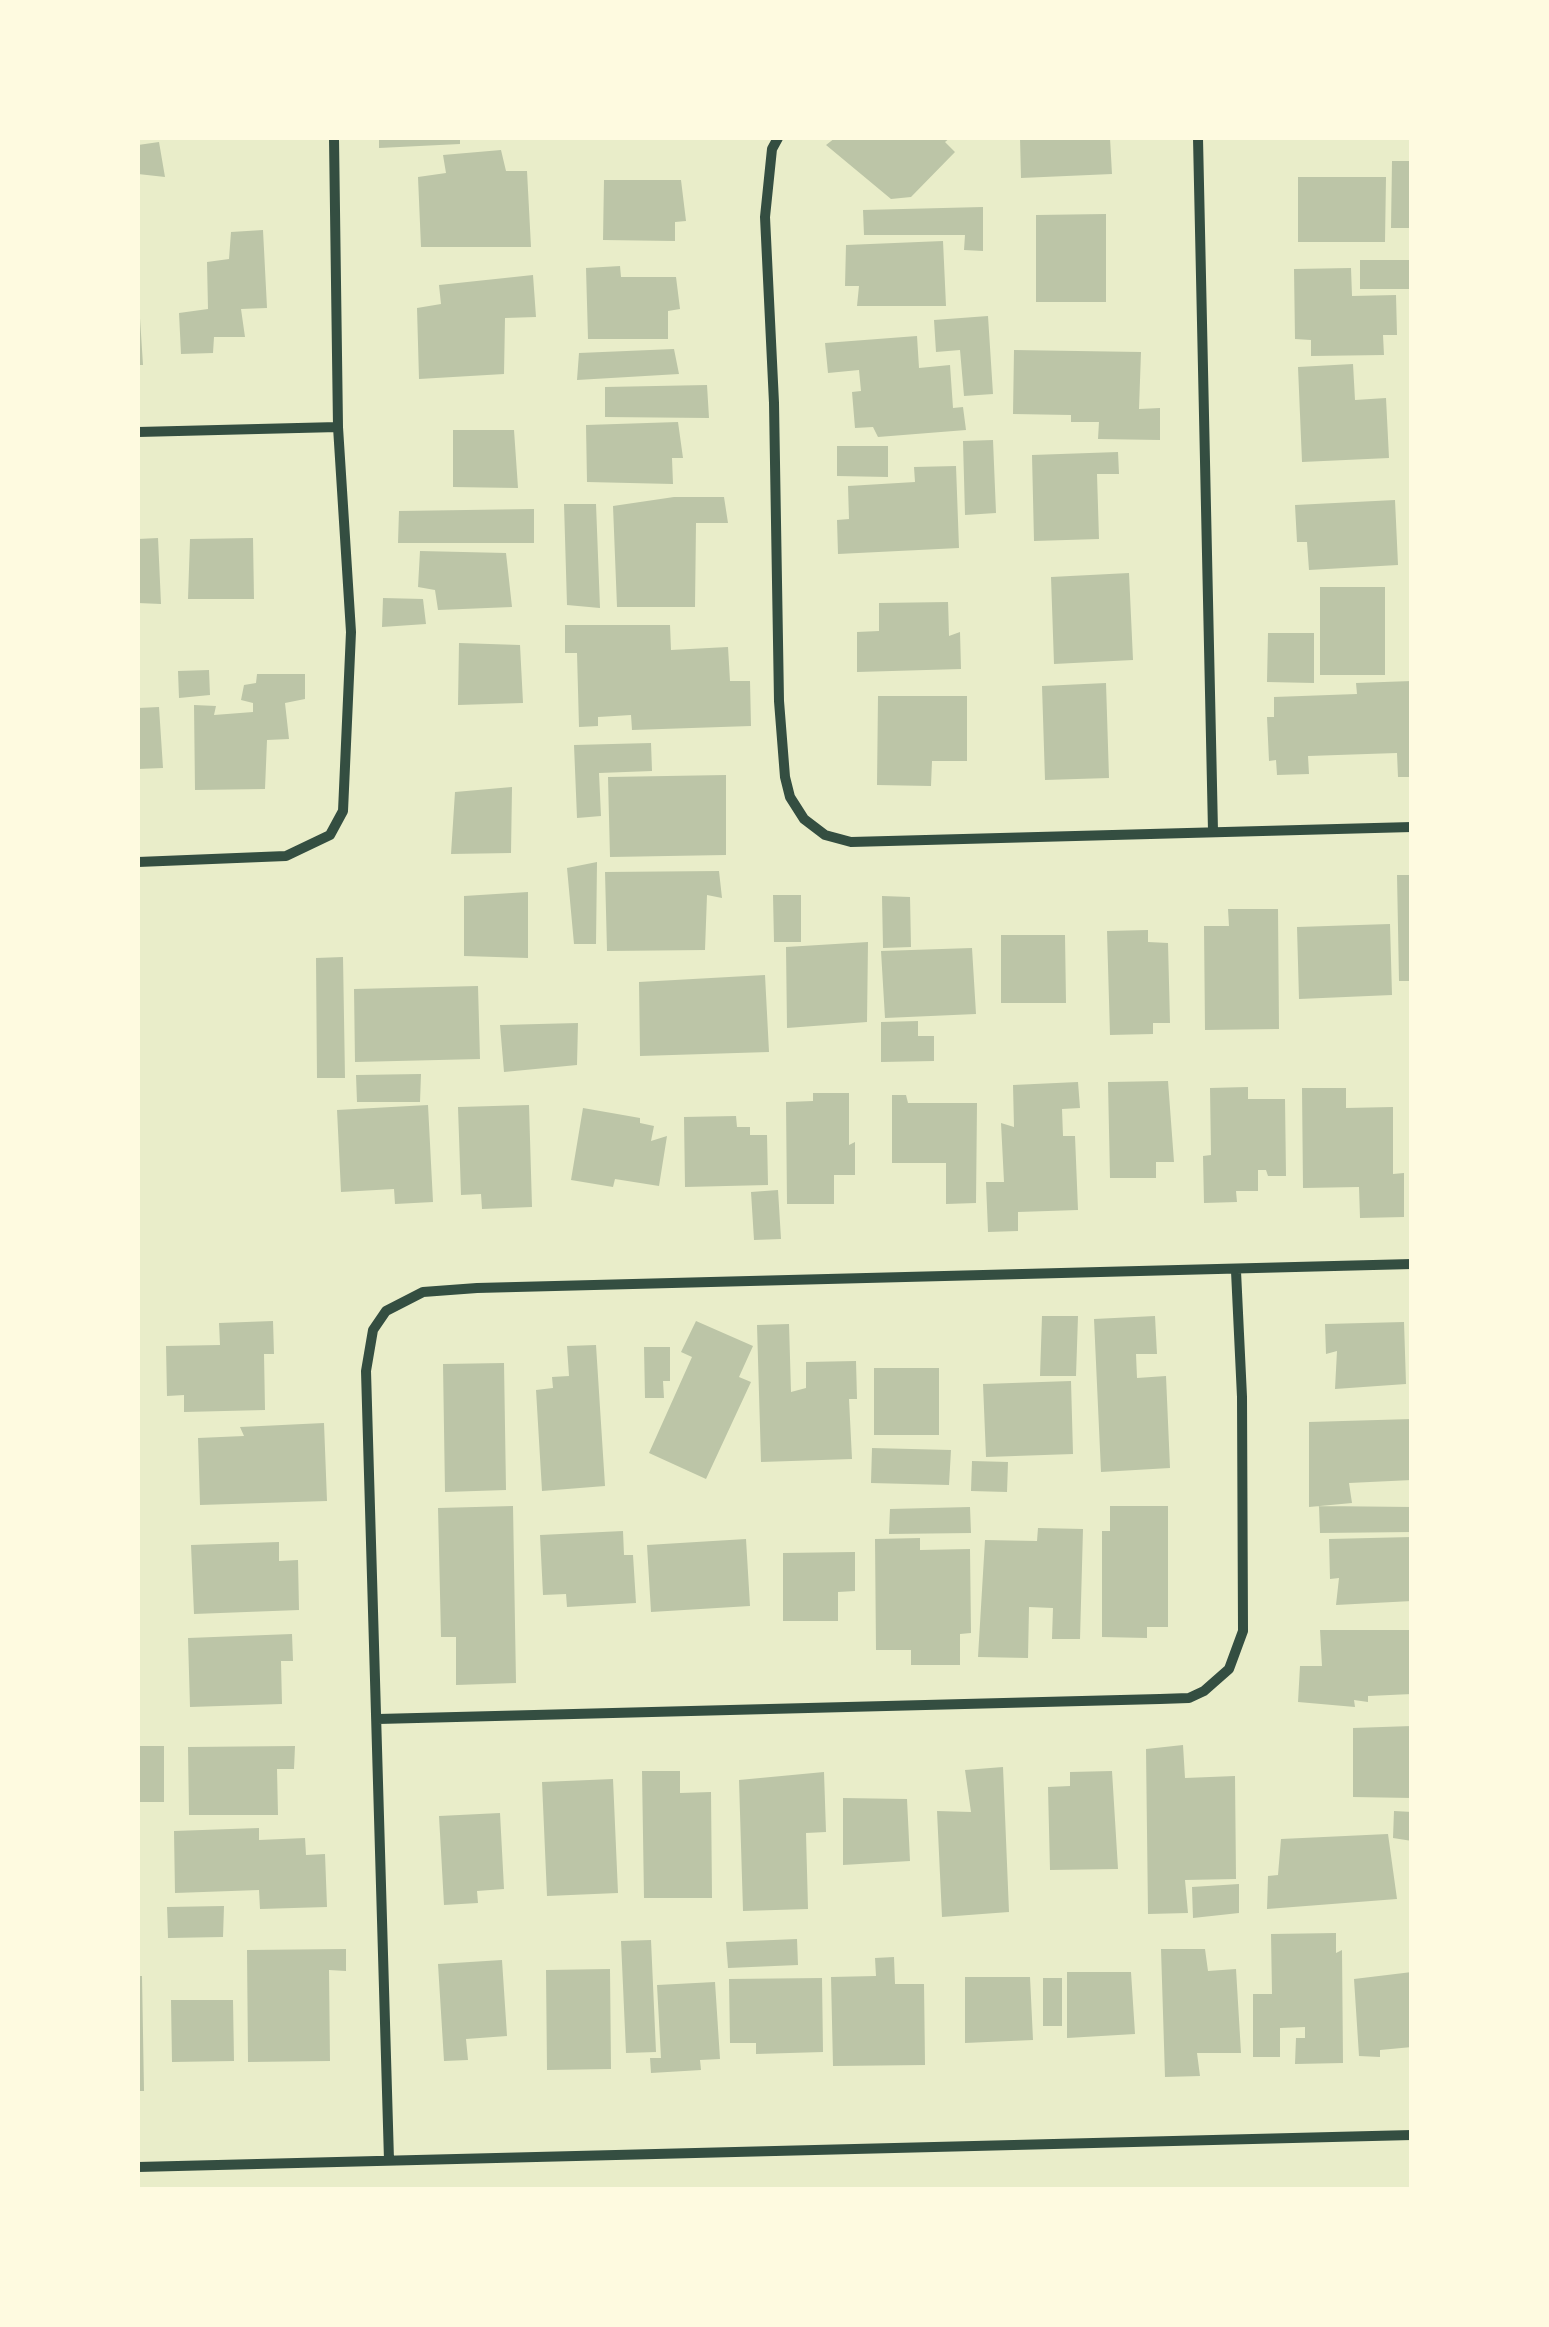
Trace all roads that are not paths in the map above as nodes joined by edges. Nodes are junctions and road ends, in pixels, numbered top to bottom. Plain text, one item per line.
1 (334, 138) edge
2 (778, 138) edge
3 (1198, 138) edge
4 (338, 427) junction
5 (138, 432) edge
6 (1412, 827) edge
7 (1213, 831) junction
8 (138, 862) edge
9 (1412, 1264) edge
10 (1236, 1271) junction
11 (378, 1719) junction
12 (1412, 2135) edge
13 (389, 2160) junction
14 (138, 2167) edge

1 - 4 street
2 - 7 street
3 - 7 street
4 - 5 street
4 - 8 street
6 - 7 street
9 - 10 street
10 - 11 street
10 - 11 street
11 - 13 street
12 - 13 street
13 - 14 street

